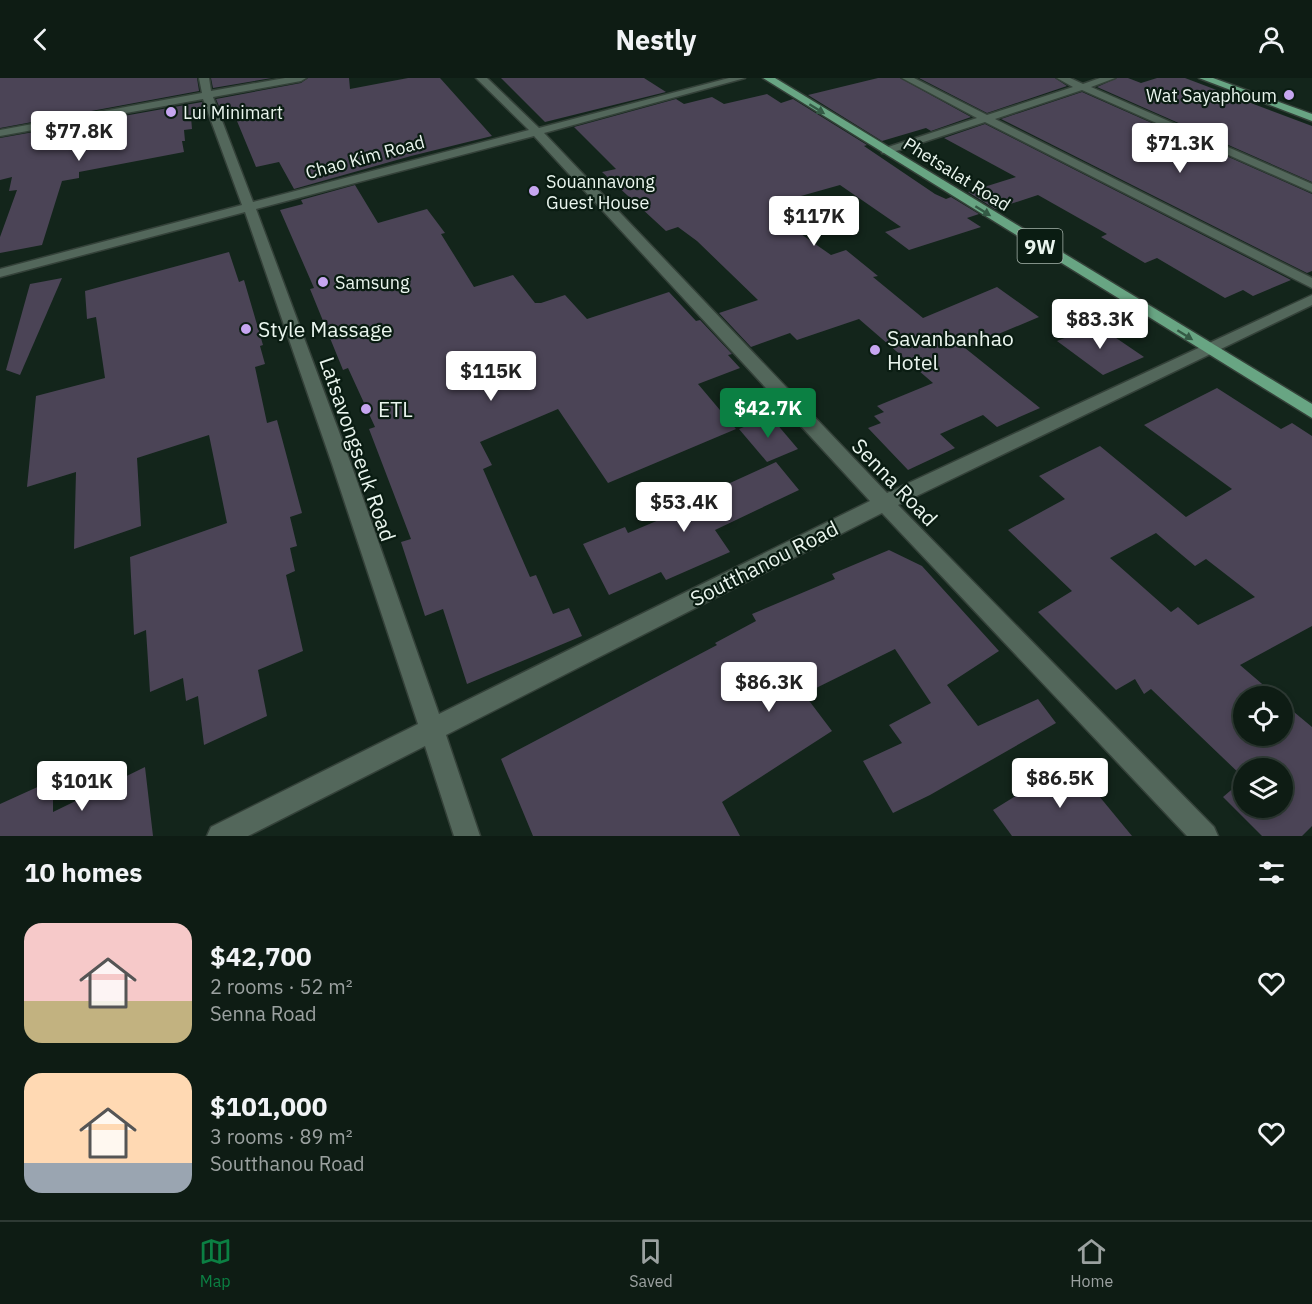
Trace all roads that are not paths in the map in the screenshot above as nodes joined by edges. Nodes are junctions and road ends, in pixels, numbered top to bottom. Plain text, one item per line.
1 (301, 78) edge
2 (481, 78) edge
3 (740, 78) edge
4 (768, 78) edge
5 (907, 78) edge
6 (1062, 78) edge
7 (1110, 78) edge
8 (1204, 78) edge
9 (205, 86) edge
10 (1083, 87) junction
11 (987, 118) junction
12 (1312, 118) edge
13 (535, 130) junction
14 (0, 134) edge
15 (886, 151) junction
16 (1312, 188) edge
17 (250, 207) junction
18 (0, 273) edge
19 (1312, 284) edge
20 (1312, 299) edge
21 (1206, 348) junction
22 (1312, 412) edge
23 (884, 503) junction
24 (432, 729) junction
25 (220, 836) edge
26 (467, 836) edge
27 (1205, 836) edge

1 - 9 street
2 - 13 street, Senna Road
3 - 13 street, Chao Kim Road
4 -> 15 main road, Phetsalat Road / 9W
5 - 11 street
6 - 10 street
7 - 10 street
8 - 12 main road
9 - 14 street
9 - 17 street, Latsavongseuk Road
10 - 11 street
10 - 16 street
11 - 15 street
11 - 19 street
13 - 17 street, Chao Kim Road
13 - 23 street, Senna Road
15 -> 21 main road, Phetsalat Road / 9W
17 - 18 street, Chao Kim Road
17 - 24 street, Latsavongseuk Road
20 - 21 street, Soutthanou Road
21 - 22 main road, Phetsalat Road / 9W
21 - 23 street, Soutthanou Road
23 - 24 street, Soutthanou Road
23 - 27 street, Senna Road
24 - 25 street, Soutthanou Road
24 - 26 street, Latsavongseuk Road

